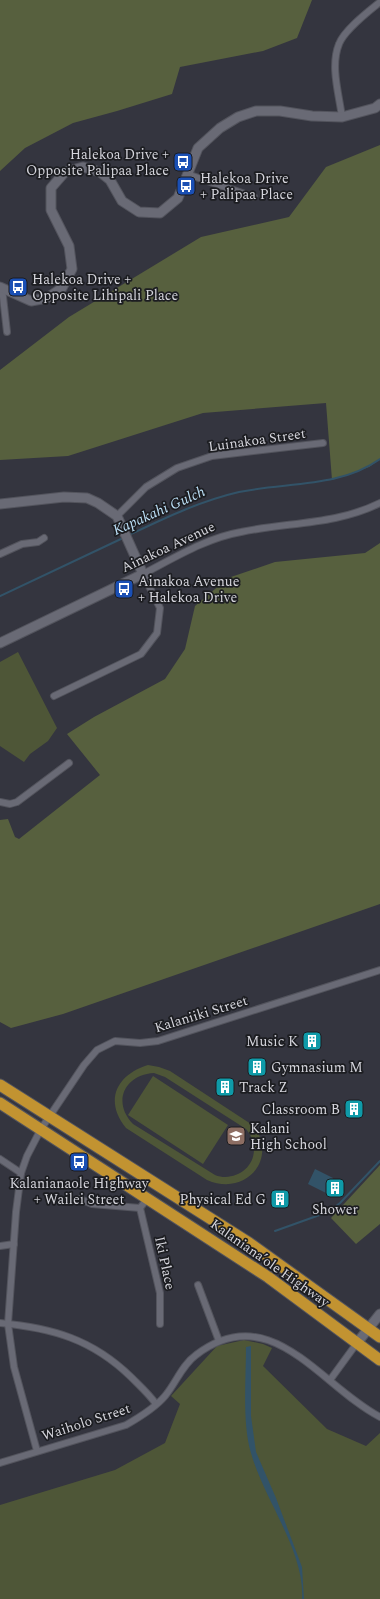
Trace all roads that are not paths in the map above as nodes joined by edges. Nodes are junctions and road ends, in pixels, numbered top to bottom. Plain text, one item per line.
1 (380, 2) edge
2 (380, 104) edge
3 (342, 117) junction
4 (187, 174) junction
5 (254, 197) dead end
6 (1, 287) edge
7 (6, 332) dead end
8 (323, 443) dead end
9 (380, 502) edge
10 (0, 504) edge
11 (117, 516) junction
12 (44, 538) dead end
13 (0, 554) edge
14 (143, 574) junction
15 (0, 643) edge
16 (54, 696) dead end
17 (69, 764) dead end
18 (0, 802) edge
19 (380, 970) edge
20 (0, 1085) edge
21 (0, 1103) edge
22 (49, 1116) junction
23 (41, 1129) junction
24 (0, 1159) edge
25 (21, 1173) junction
26 (147, 1199) junction
27 (80, 1200) dead end
28 (140, 1208) junction
29 (14, 1244) junction
30 (0, 1246) edge
31 (198, 1284) dead end
32 (380, 1314) edge
33 (0, 1323) edge
34 (8, 1324) junction
35 (160, 1324) dead end
36 (369, 1328) junction
37 (380, 1337) edge
38 (219, 1341) junction
39 (357, 1343) junction
40 (380, 1360) edge
41 (330, 1380) junction
42 (156, 1404) junction
43 (380, 1417) edge
44 (37, 1451) junction
45 (0, 1463) edge

1 - 3 street
2 - 3 street
3 - 4 street
4 - 5 street
4 - 6 street
6 - 7 street
8 - 11 street, Luinakoa Street
9 - 14 street, Ainakoa Avenue
10 - 11 street
11 - 14 street
12 - 13 street
14 - 15 street, Ainakoa Avenue
14 - 16 street
17 - 18 street
19 - 22 street, Kalaniiki Street
20 - 22 highway, Kalaniana’ole Highway
21 - 23 highway, Kalaniana’ole Highway
22 - 23 street, Kalaniiki Street
22 - 36 highway, Kalaniana’ole Highway
23 - 25 street, Kalaniiki Street
23 - 26 highway, Kalaniana’ole Highway
24 - 25 street
25 - 29 street, Kalaniiki Street
26 - 28 street
26 - 39 highway, Kalaniana’ole Highway
27 - 28 street
28 - 35 street, Iki Place
29 - 30 street
29 - 34 street, Kalaniiki Street
31 - 38 street
32 - 36 street
33 - 34 street
34 - 42 street
34 - 44 street, Kalaniiki Street
36 - 37 highway, Kalaniana’ole Highway
36 - 39 street
38 - 41 street, Waiholo Street
38 - 42 street, Waiholo Street
39 - 40 highway, Kalaniana’ole Highway
39 - 41 street
41 - 43 street, Waiholo Street
42 - 44 street, Waiholo Street
44 - 45 street, Waiholo Street

